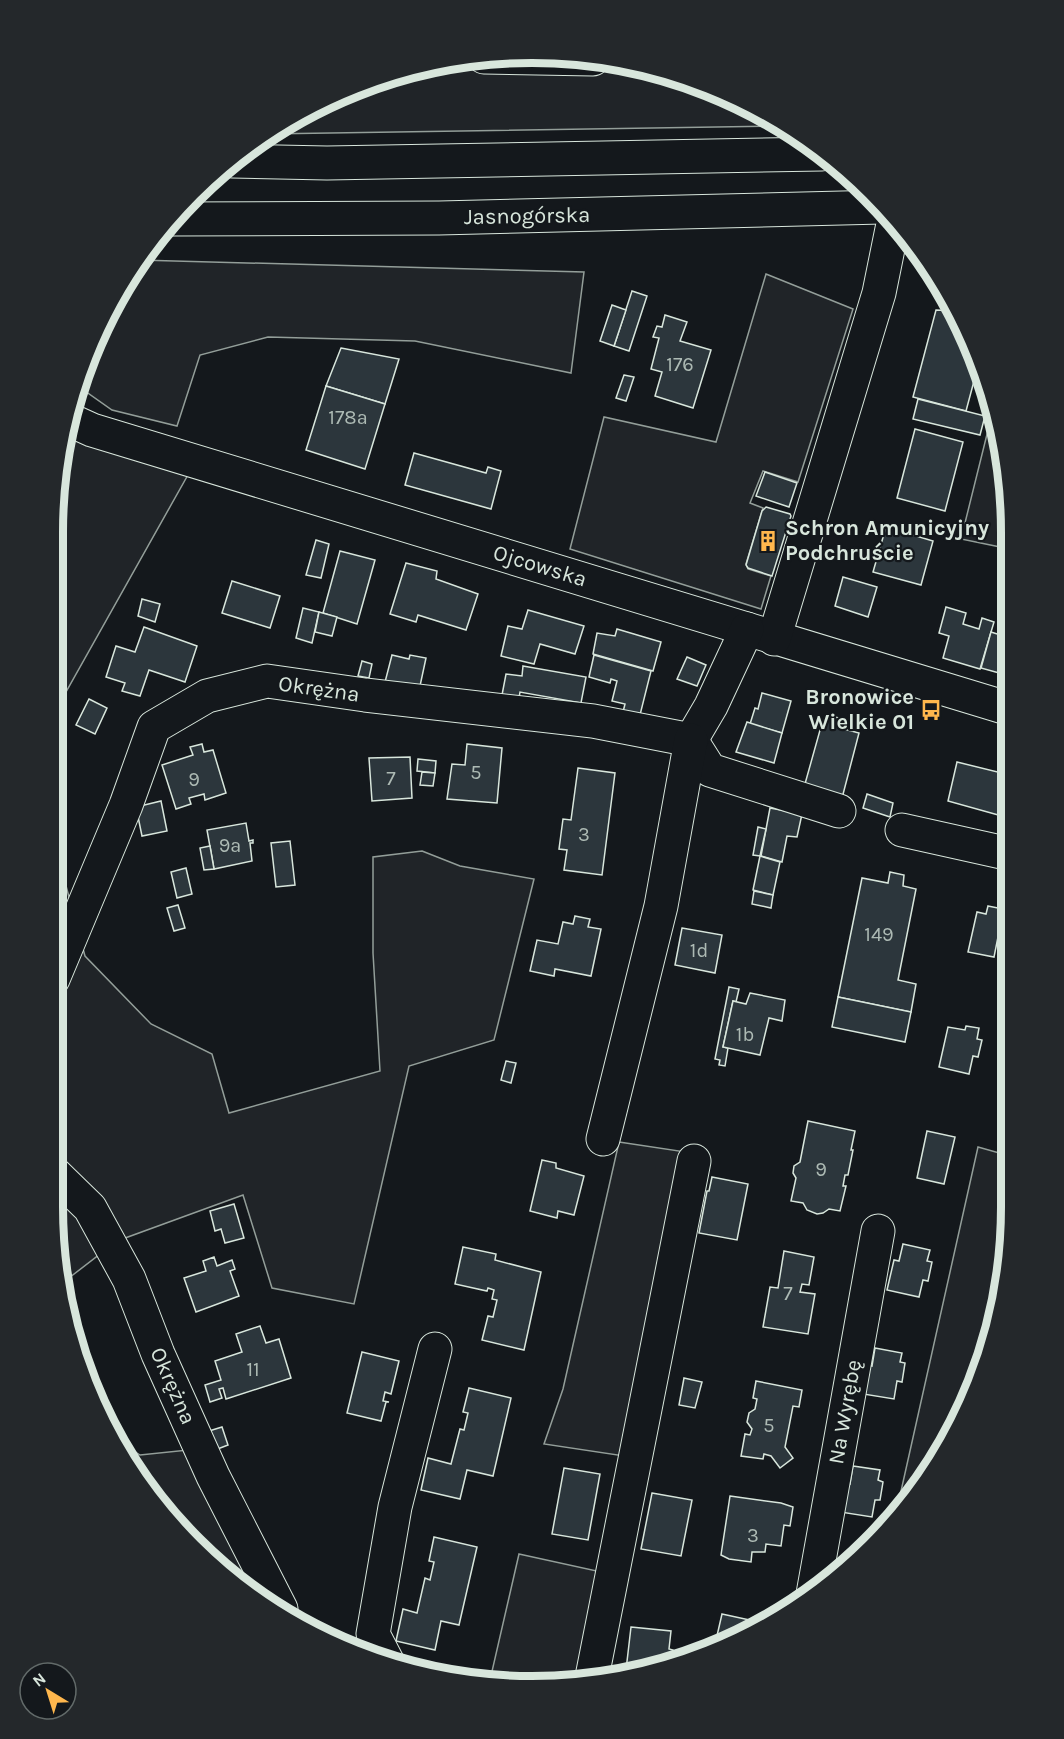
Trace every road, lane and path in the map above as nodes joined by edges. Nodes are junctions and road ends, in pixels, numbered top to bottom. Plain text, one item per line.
1 (810, 154) edge
2 (244, 161) edge
3 (871, 207) edge
4 (183, 219) edge
5 (892, 231) edge
6 (76, 423) edge
7 (761, 634) junction
8 (1001, 706) edge
9 (691, 740) junction
10 (839, 812) dead end
11 (902, 830) dead end
12 (1001, 849) edge
13 (63, 955) edge
14 (603, 1139) dead end
15 (694, 1161) dead end
16 (63, 1182) edge
17 (878, 1231) dead end
18 (435, 1349) dead end
19 (815, 1581) edge
20 (276, 1600) edge
21 (382, 1651) edge
22 (593, 1672) edge

1 - 2 street
3 - 4 street, Jasnogórska
5 - 7 street
6 - 7 street, Ojcowska
7 - 8 street, Ojcowska
7 - 9 street
9 - 10 street
9 - 13 street, Okrężna
9 - 14 street
11 - 12 street
15 - 22 street
16 - 20 street, Okrężna
17 - 19 street, Na Wyrębę
18 - 21 street

